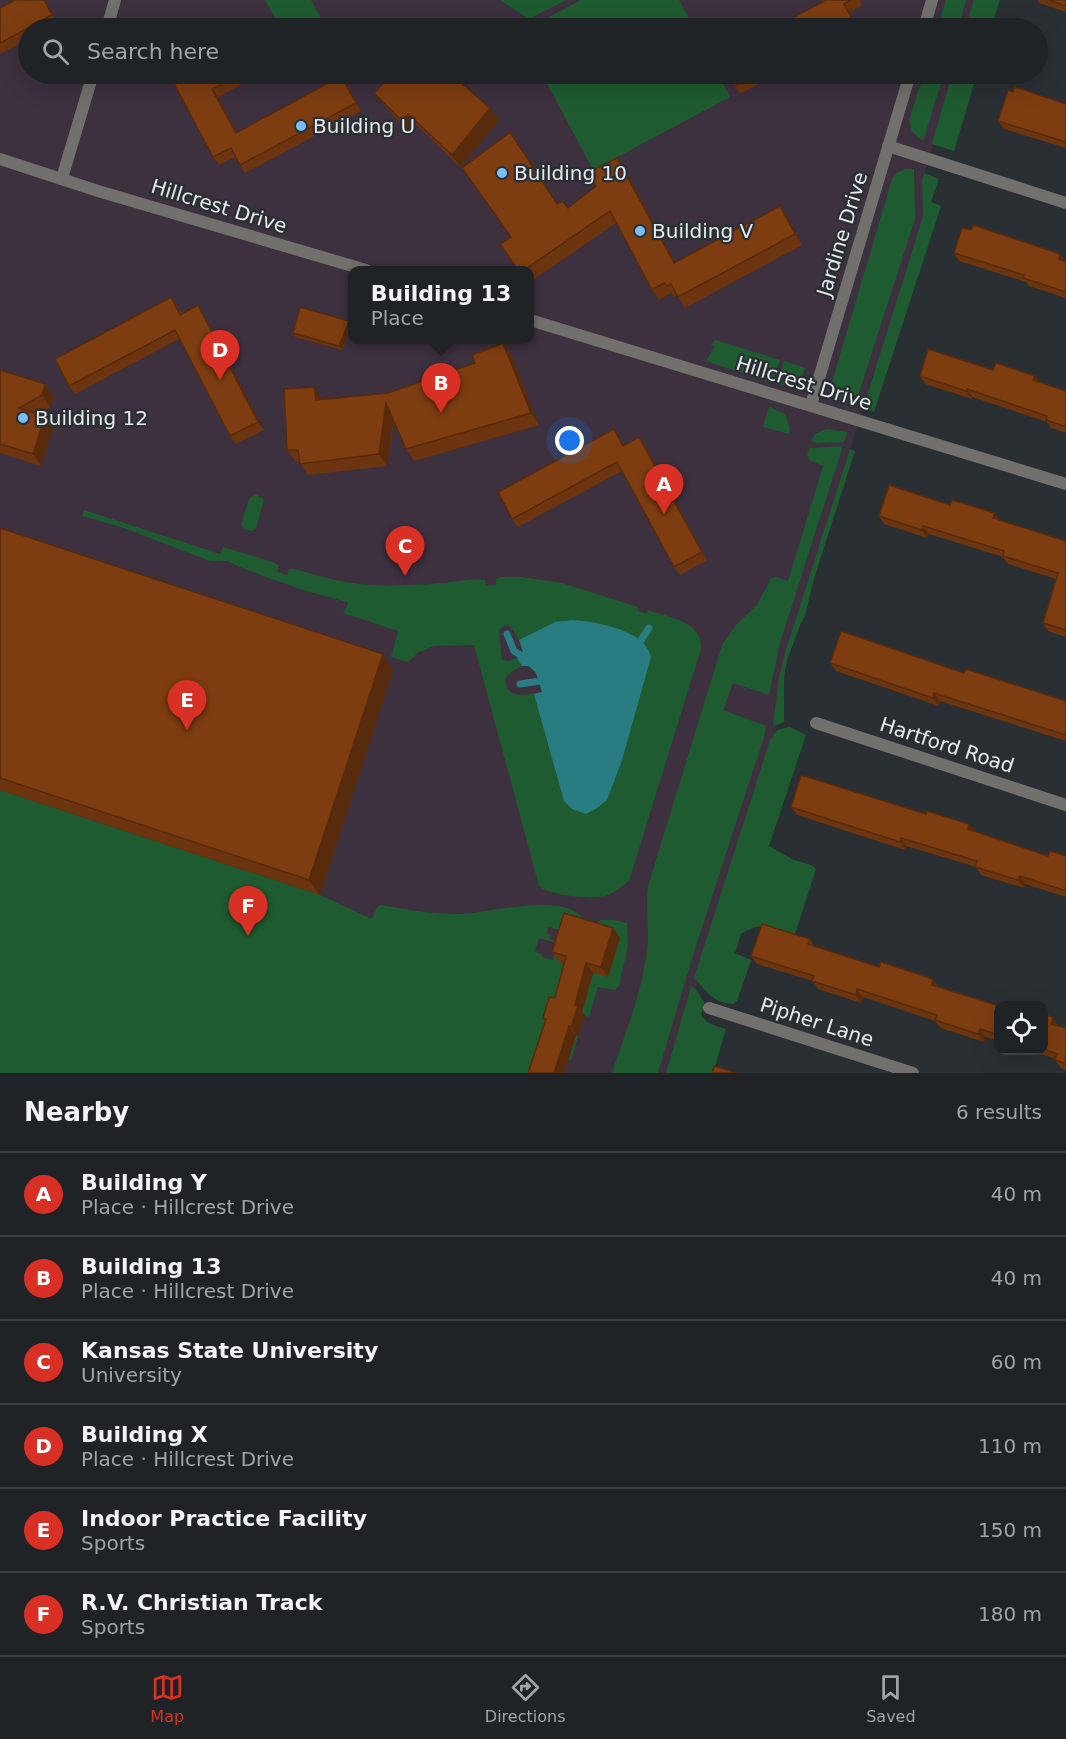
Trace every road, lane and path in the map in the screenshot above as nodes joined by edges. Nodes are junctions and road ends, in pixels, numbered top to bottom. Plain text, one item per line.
1 (115, 0) edge
2 (932, 0) edge
3 (110, 18) edge
4 (927, 18) edge
5 (90, 84) edge
6 (907, 84) edge
7 (888, 146) junction
8 (0, 159) edge
9 (62, 178) junction
10 (1066, 203) edge
11 (352, 266) edge
12 (534, 321) edge
13 (811, 405) junction
14 (1066, 484) edge
15 (816, 723) dead end
16 (1066, 805) edge
17 (709, 1008) dead end
18 (913, 1073) edge

1 - 3 street
2 - 4 street
5 - 9 street
6 - 7 street, Jardine Drive
7 - 10 street
7 - 13 street, Jardine Drive
8 - 9 street, Hillcrest Drive
9 - 11 street, Hillcrest Drive
12 - 13 street, Hillcrest Drive
13 - 14 street, Hillcrest Drive
15 - 16 street, Hartford Road
17 - 18 street, Pipher Lane

